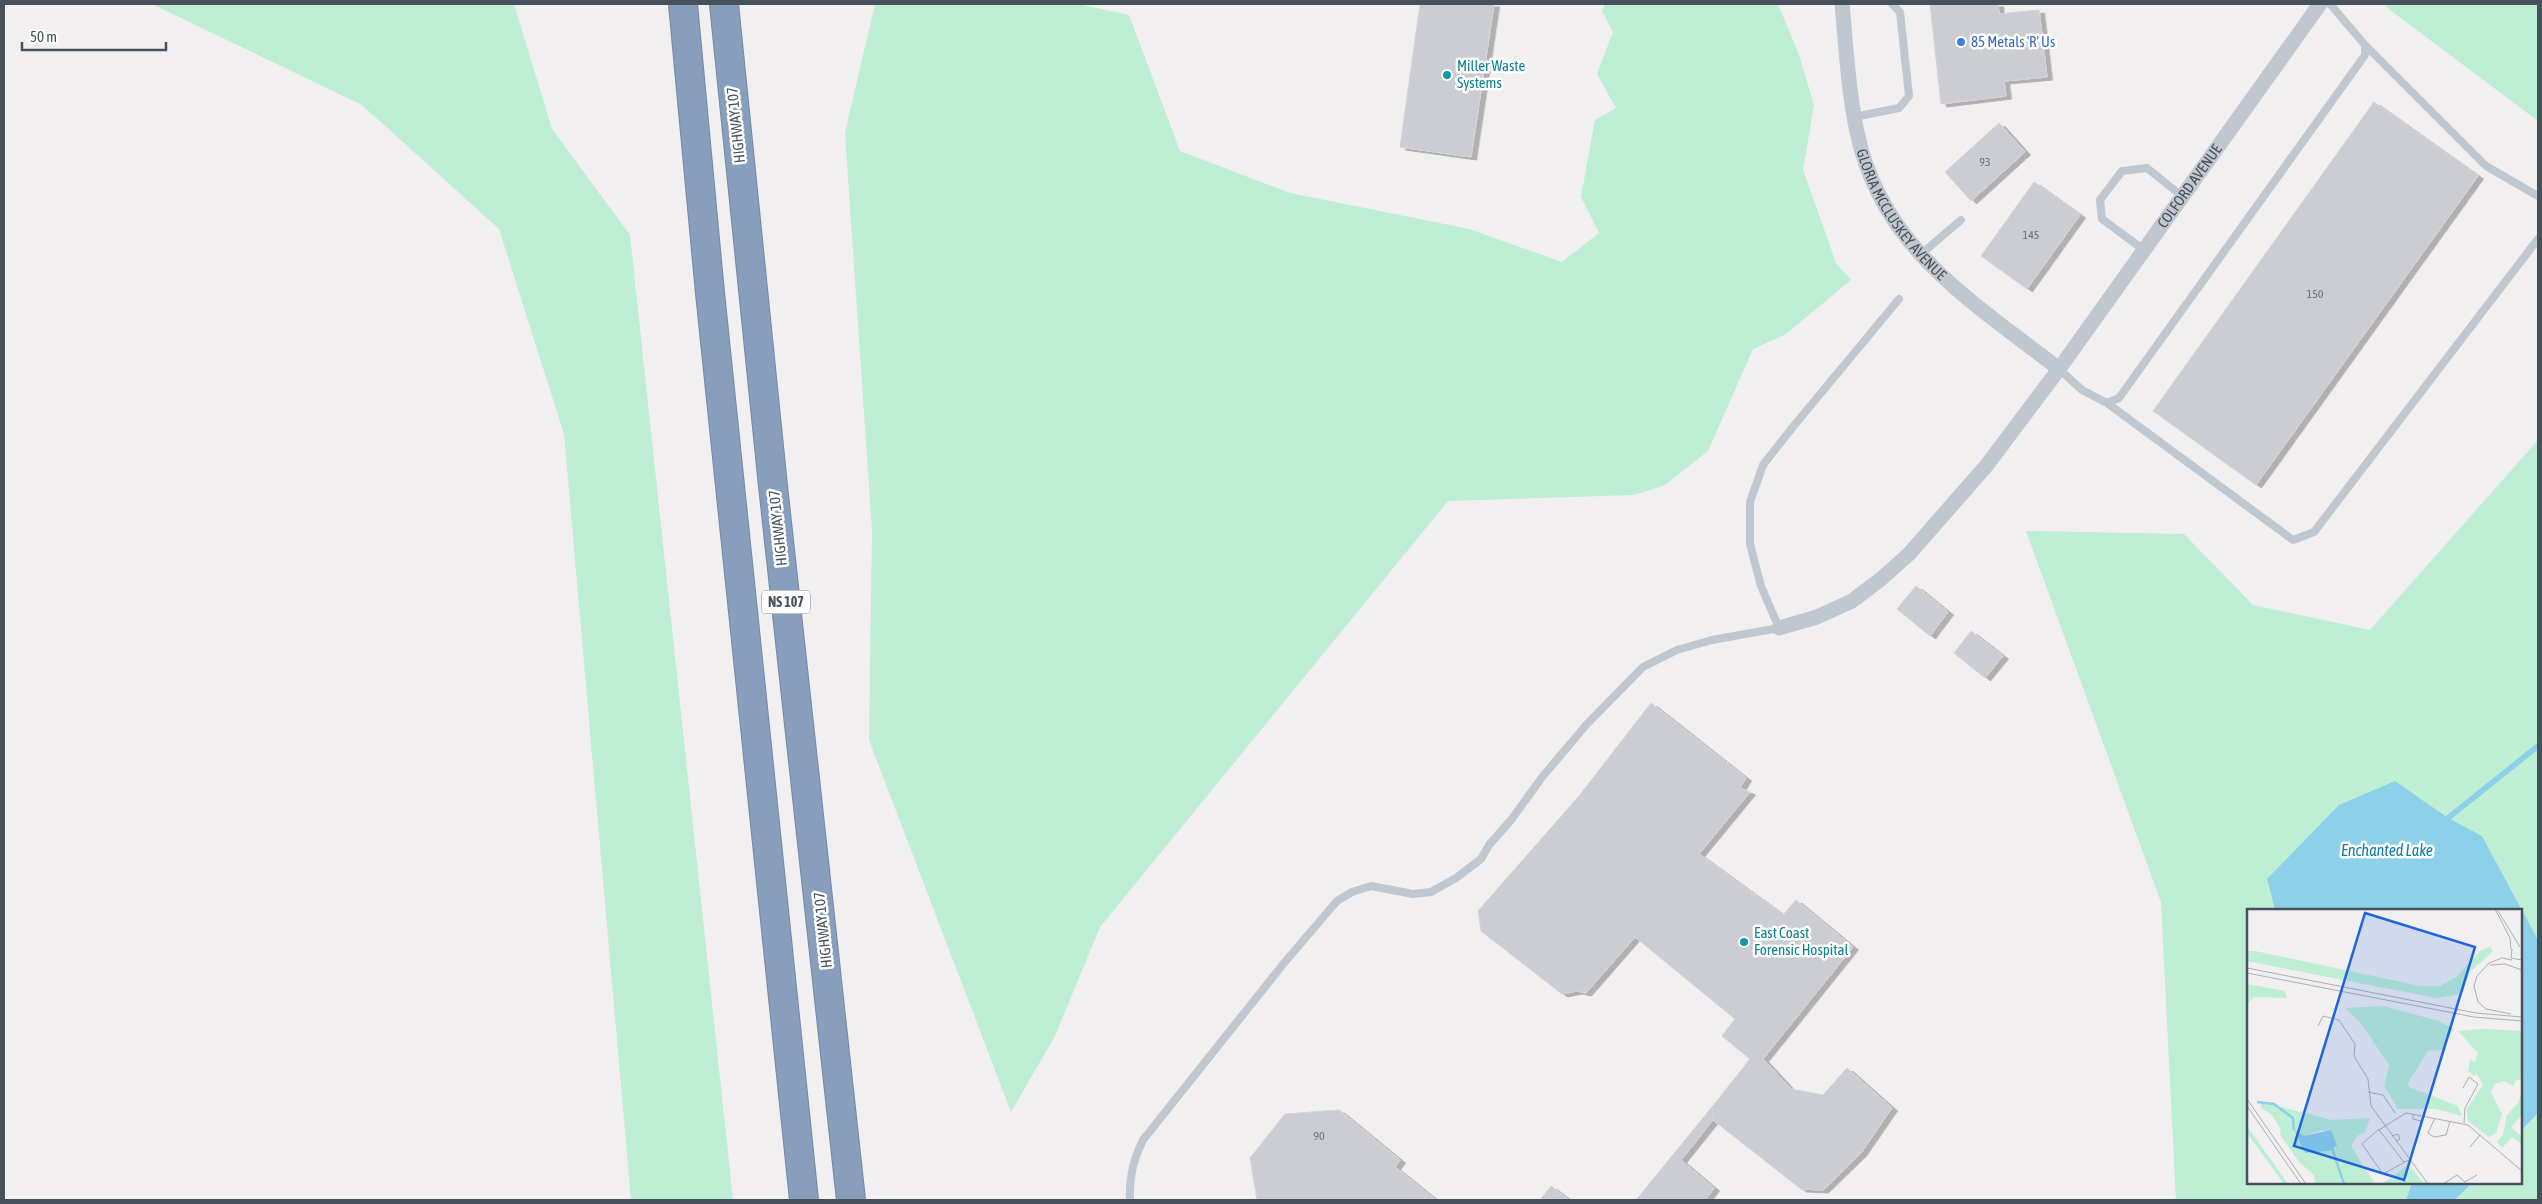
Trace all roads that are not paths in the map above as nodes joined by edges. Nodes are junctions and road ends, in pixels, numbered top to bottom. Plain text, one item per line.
1 (683, 4) edge
2 (724, 4) edge
3 (1842, 4) edge
4 (1892, 4) edge
5 (2320, 4) edge
6 (2330, 4) edge
7 (2365, 45) junction
8 (1854, 117) junction
9 (2538, 196) edge
10 (2183, 197) junction
11 (1961, 220) dead end
12 (2538, 239) edge
13 (2144, 250) junction
14 (1920, 255) junction
15 (1899, 299) dead end
16 (2059, 369) junction
17 (2107, 403) junction
18 (1779, 628) junction
19 (804, 1200) edge
20 (851, 1200) edge
21 (1130, 1200) edge

1 - 19 highway, NS 107
2 - 20 highway, HIGHWAY 107 / NS 107
3 - 8 street, GLORIA MCCLUSKEY AVENUE
4 - 8 lane
5 - 10 street, COLFORD AVENUE
6 - 7 lane
7 - 9 lane
7 - 17 lane
8 - 14 street, GLORIA MCCLUSKEY AVENUE
10 - 13 street, COLFORD AVENUE
10 - 13 lane
11 - 14 lane
12 - 17 lane
13 - 16 street, COLFORD AVENUE
14 - 16 street, GLORIA MCCLUSKEY AVENUE
15 - 18 lane
16 - 17 lane
16 - 18 street, COLFORD AVENUE
18 - 21 lane

